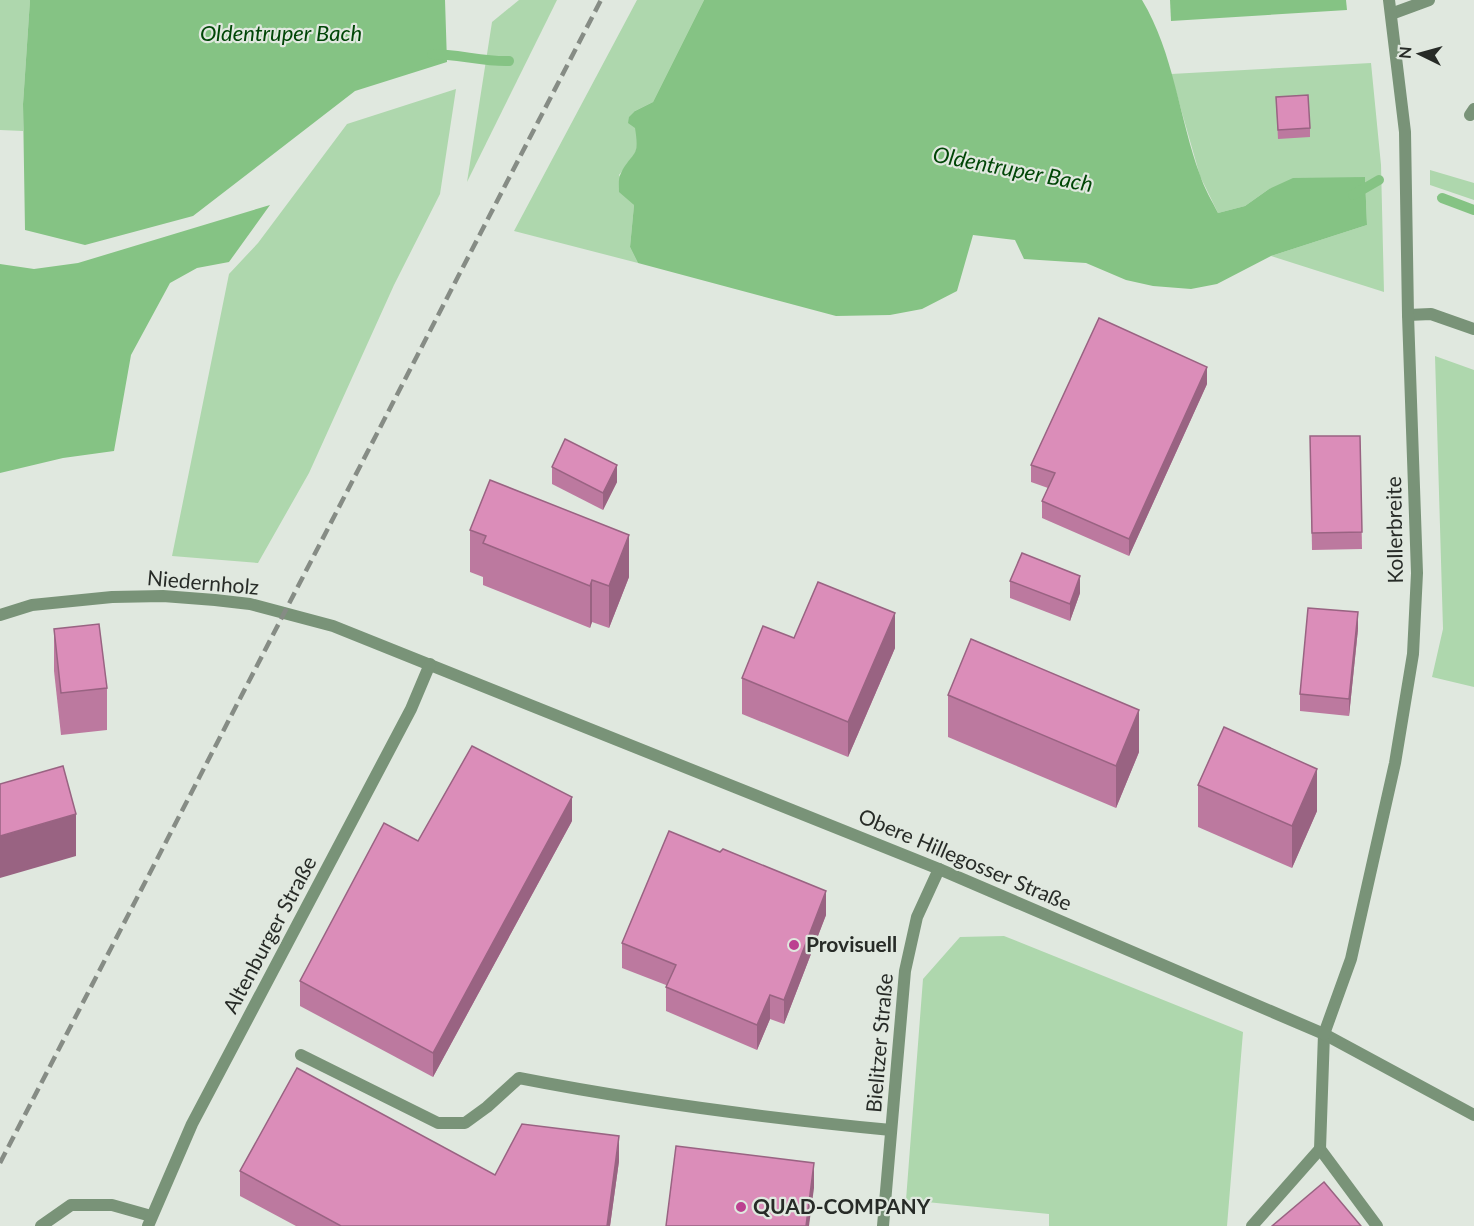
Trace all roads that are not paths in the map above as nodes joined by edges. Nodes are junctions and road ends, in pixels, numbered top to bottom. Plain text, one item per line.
1 (1389, 0) edge
2 (1429, 0) edge
3 (1392, 14) junction
4 (1408, 315) junction
5 (1474, 329) edge
6 (0, 615) edge
7 (430, 664) junction
8 (939, 869) junction
9 (1324, 1034) junction
10 (301, 1055) dead end
11 (1474, 1115) edge
12 (891, 1130) junction
13 (1320, 1149) junction
14 (149, 1221) edge
15 (41, 1226) edge
16 (884, 1226) edge
17 (1252, 1226) edge
18 (1377, 1226) edge

1 - 3 street, Kollerbreite
2 - 3 street
3 - 4 street, Kollerbreite
4 - 5 street
4 - 9 street, Kollerbreite
6 - 7 street, Niedernholz
7 - 8 street, Obere Hillegosser Straße
7 - 14 street, Altenburger Straße
8 - 9 street, Obere Hillegosser Straße
8 - 12 street, Bielitzer Straße
9 - 11 street, Obere Hillegosser Straße
9 - 13 street, Kollerbreite
10 - 12 street
12 - 16 street, Bielitzer Straße
13 - 17 street
13 - 18 street
14 - 15 street

